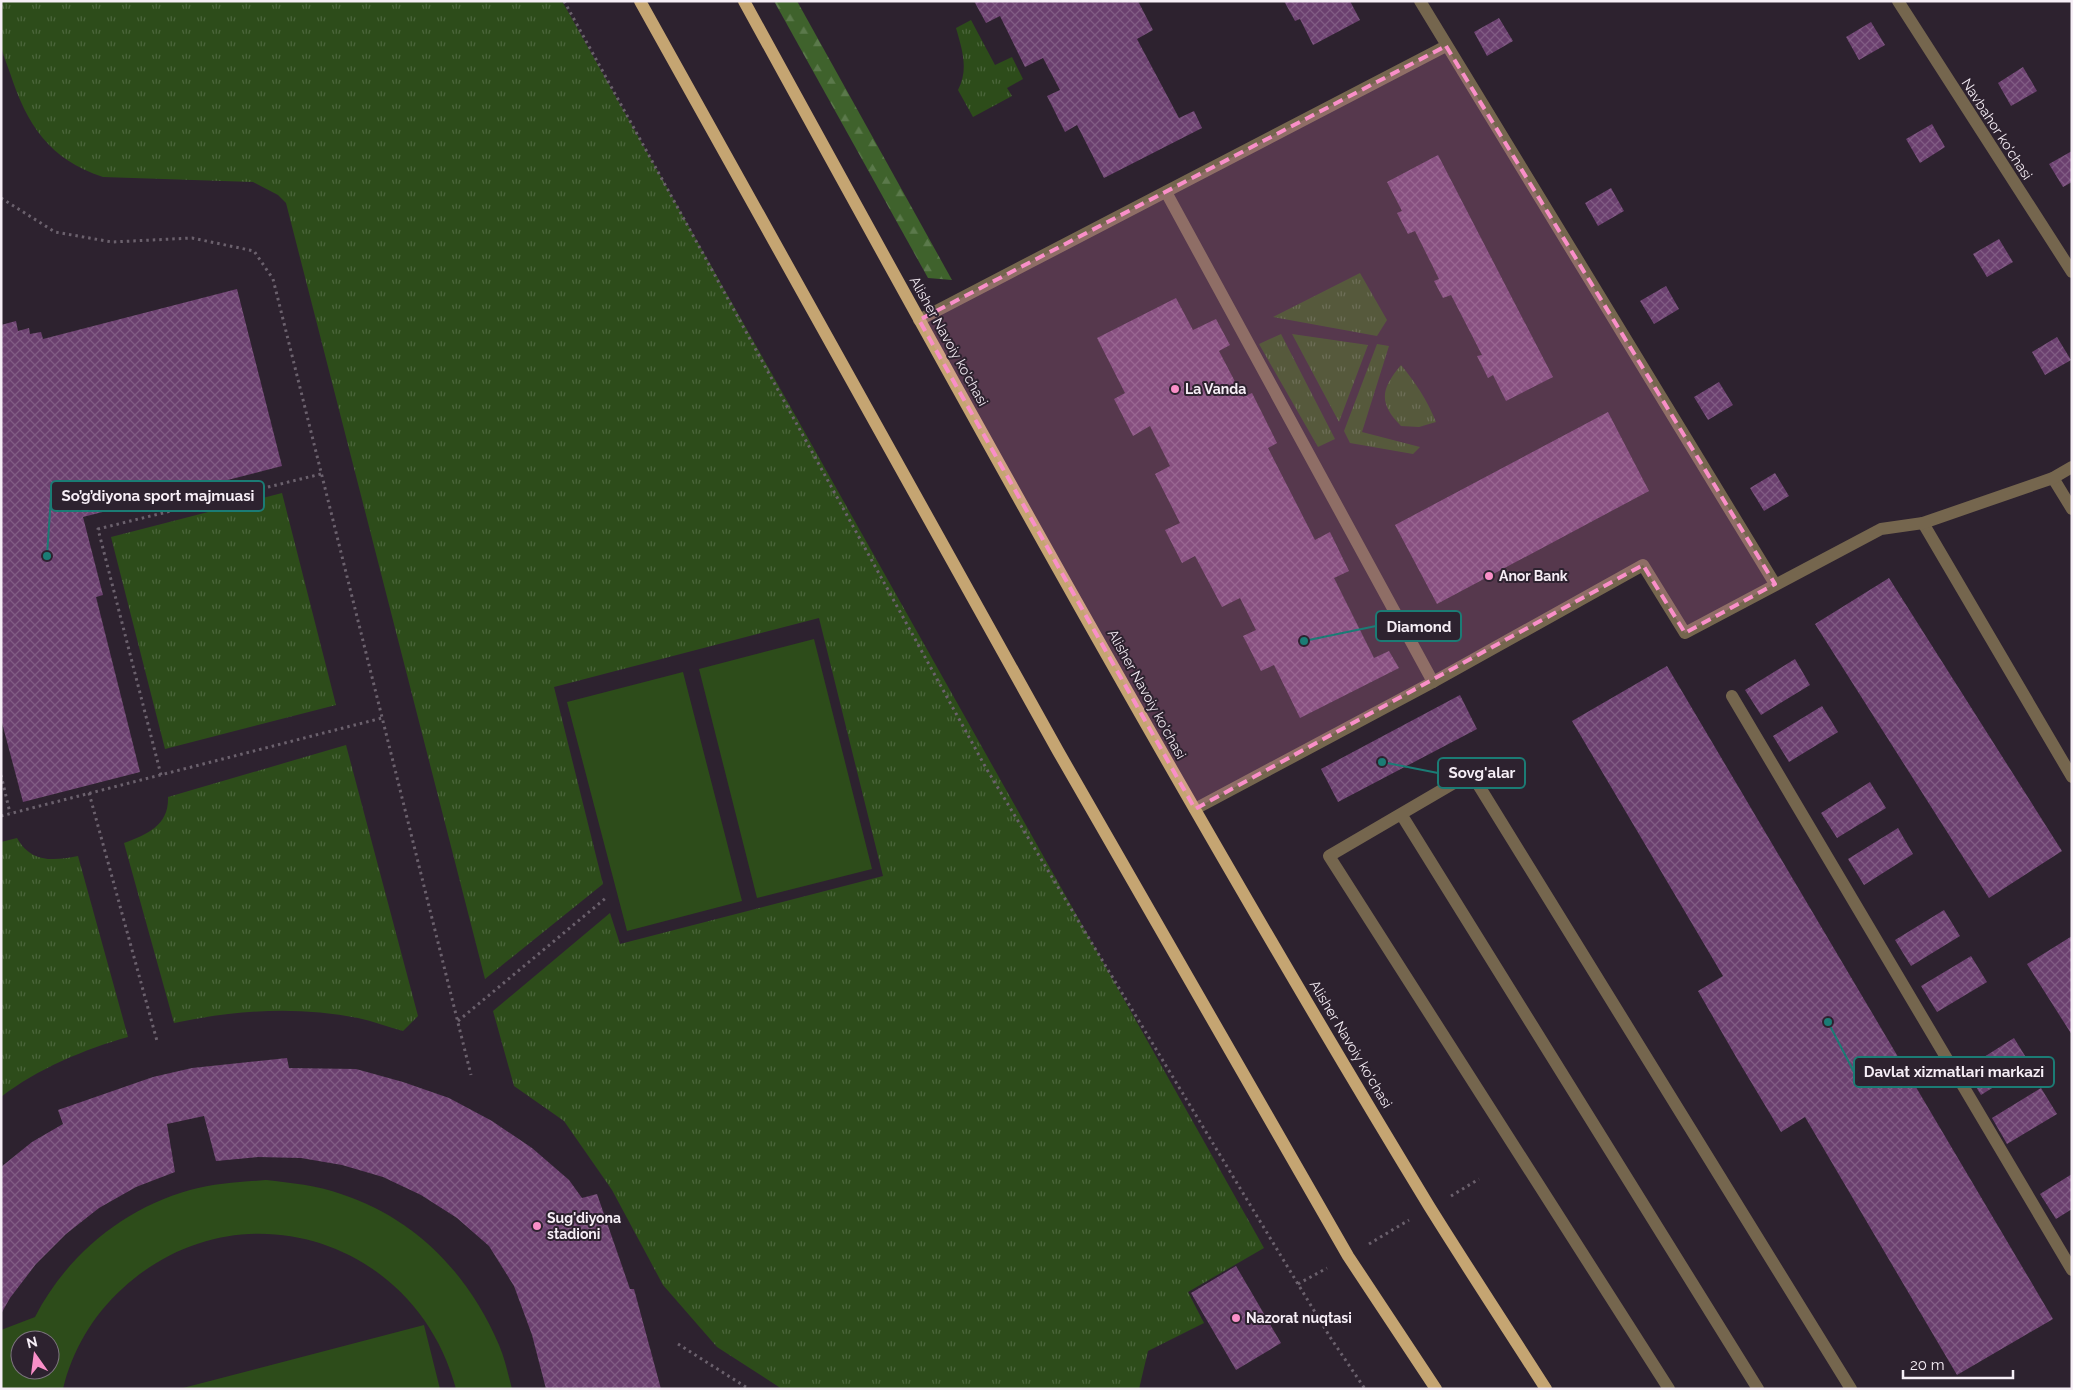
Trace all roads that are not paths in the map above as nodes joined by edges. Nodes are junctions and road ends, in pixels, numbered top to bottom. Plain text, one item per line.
1 (640, 1) edge
2 (744, 1) edge
3 (1420, 1) edge
4 (1898, 1) edge
5 (1446, 46) junction
6 (1166, 192) junction
7 (2072, 272) edge
8 (919, 320) junction
9 (2072, 468) edge
10 (2053, 478) junction
11 (2072, 509) edge
12 (1922, 523) junction
13 (1775, 584) junction
14 (1434, 682) junction
15 (1732, 696) dead end
16 (2072, 777) edge
17 (1195, 809) junction
18 (1401, 814) junction
19 (2072, 1270) edge
20 (1436, 1389) edge
21 (1546, 1389) edge
22 (1669, 1389) edge
23 (1758, 1389) edge
24 (1851, 1389) edge

1 - 20 main road
2 - 8 main road, Alisher Navoiy ko'chasi
3 - 5 street
4 - 7 street, Navbahor ko'chasi
5 - 6 street
5 - 13 street
6 - 8 street
6 - 14 street
8 - 17 main road, Alisher Navoiy ko'chasi
9 - 10 street
10 - 11 street
10 - 12 street
12 - 13 street
12 - 16 street
13 - 14 street
14 - 17 street
15 - 19 street
17 - 21 main road, Alisher Navoiy ko'chasi
18 - 22 street
18 - 23 street
18 - 24 street

